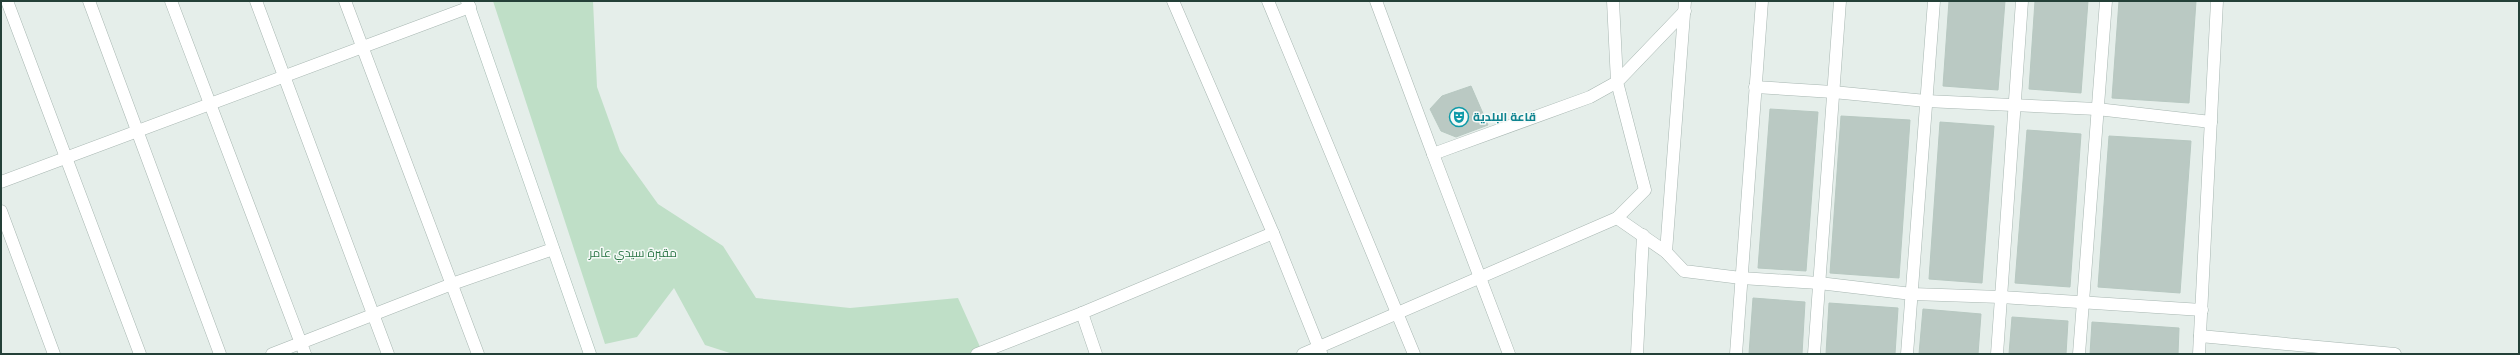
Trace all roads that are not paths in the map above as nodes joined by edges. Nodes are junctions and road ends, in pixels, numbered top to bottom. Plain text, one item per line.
1 (7, 1) edge
2 (89, 1) edge
3 (172, 1) edge
4 (256, 1) edge
5 (345, 1) edge
6 (1173, 1) edge
7 (1268, 1) edge
8 (1376, 1) edge
9 (1613, 1) edge
10 (1762, 1) edge
11 (1840, 1) edge
12 (1934, 1) edge
13 (2022, 1) edge
14 (2106, 1) edge
15 (2217, 1) edge
16 (468, 4) edge
17 (1685, 6) edge
18 (362, 47) junction
19 (285, 77) junction
20 (1617, 82) junction
21 (1755, 87) junction
22 (1833, 92) junction
23 (1926, 101) junction
24 (210, 104) junction
25 (2014, 105) junction
26 (2098, 109) junction
27 (2211, 122) junction
28 (137, 131) junction
29 (1433, 154) junction
30 (66, 157) junction
31 (1, 182) edge
32 (1, 211) edge
33 (1617, 218) junction
34 (1273, 233) junction
35 (1643, 235) junction
36 (553, 249) junction
37 (1666, 252) junction
38 (1479, 278) junction
39 (1742, 278) junction
40 (1819, 283) junction
41 (452, 284) junction
42 (1912, 294) junction
43 (2001, 297) junction
44 (2083, 302) junction
45 (2202, 310) junction
46 (1082, 313) junction
47 (1397, 313) junction
48 (374, 316) junction
49 (2200, 336) junction
50 (303, 348) edge
51 (1320, 351) edge
52 (54, 354) edge
53 (140, 354) edge
54 (220, 354) edge
55 (272, 354) edge
56 (388, 354) edge
57 (478, 354) edge
58 (590, 354) edge
59 (977, 354) edge
60 (1096, 354) edge
61 (1303, 354) edge
62 (1414, 354) edge
63 (1509, 354) edge
64 (1637, 354) edge
65 (1736, 354) edge
66 (1814, 354) edge
67 (1908, 354) edge
68 (1996, 354) edge
69 (2079, 354) edge
70 (2200, 354) edge
71 (2395, 354) edge

1 - 30 street
2 - 28 street
3 - 24 street
4 - 19 street
5 - 18 street
6 - 34 street
7 - 47 street
8 - 29 street
9 - 20 street
10 - 21 street
11 - 22 street
12 - 23 street
13 - 25 street
14 - 26 street
15 - 27 street
16 - 18 street
16 - 36 street
17 - 20 street
17 - 37 street
18 - 19 street
18 - 41 street
19 - 24 street
19 - 48 street
20 - 29 street
20 - 33 street
21 - 22 street
21 - 39 street
22 - 23 street
22 - 40 street
23 - 25 street
23 - 42 street
24 - 28 street
24 - 50 street
25 - 26 street
25 - 43 street
26 - 27 street
26 - 44 street
27 - 45 street
28 - 30 street
28 - 54 street
29 - 38 street
30 - 31 street
30 - 53 street
32 - 52 street
33 - 35 street
33 - 38 street
34 - 46 street
34 - 51 street
35 - 37 street
35 - 64 street
36 - 41 street
36 - 58 street
37 - 39 street
38 - 47 street
38 - 63 street
39 - 40 street
39 - 65 street
40 - 42 street
40 - 66 street
41 - 48 street
41 - 57 street
42 - 43 street
42 - 67 street
43 - 44 street
43 - 68 street
44 - 45 street
44 - 69 street
45 - 49 street
46 - 59 street
46 - 60 street
47 - 51 street
47 - 62 street
48 - 50 street
48 - 56 street
49 - 70 street
49 - 71 street
50 - 55 street
51 - 61 street

